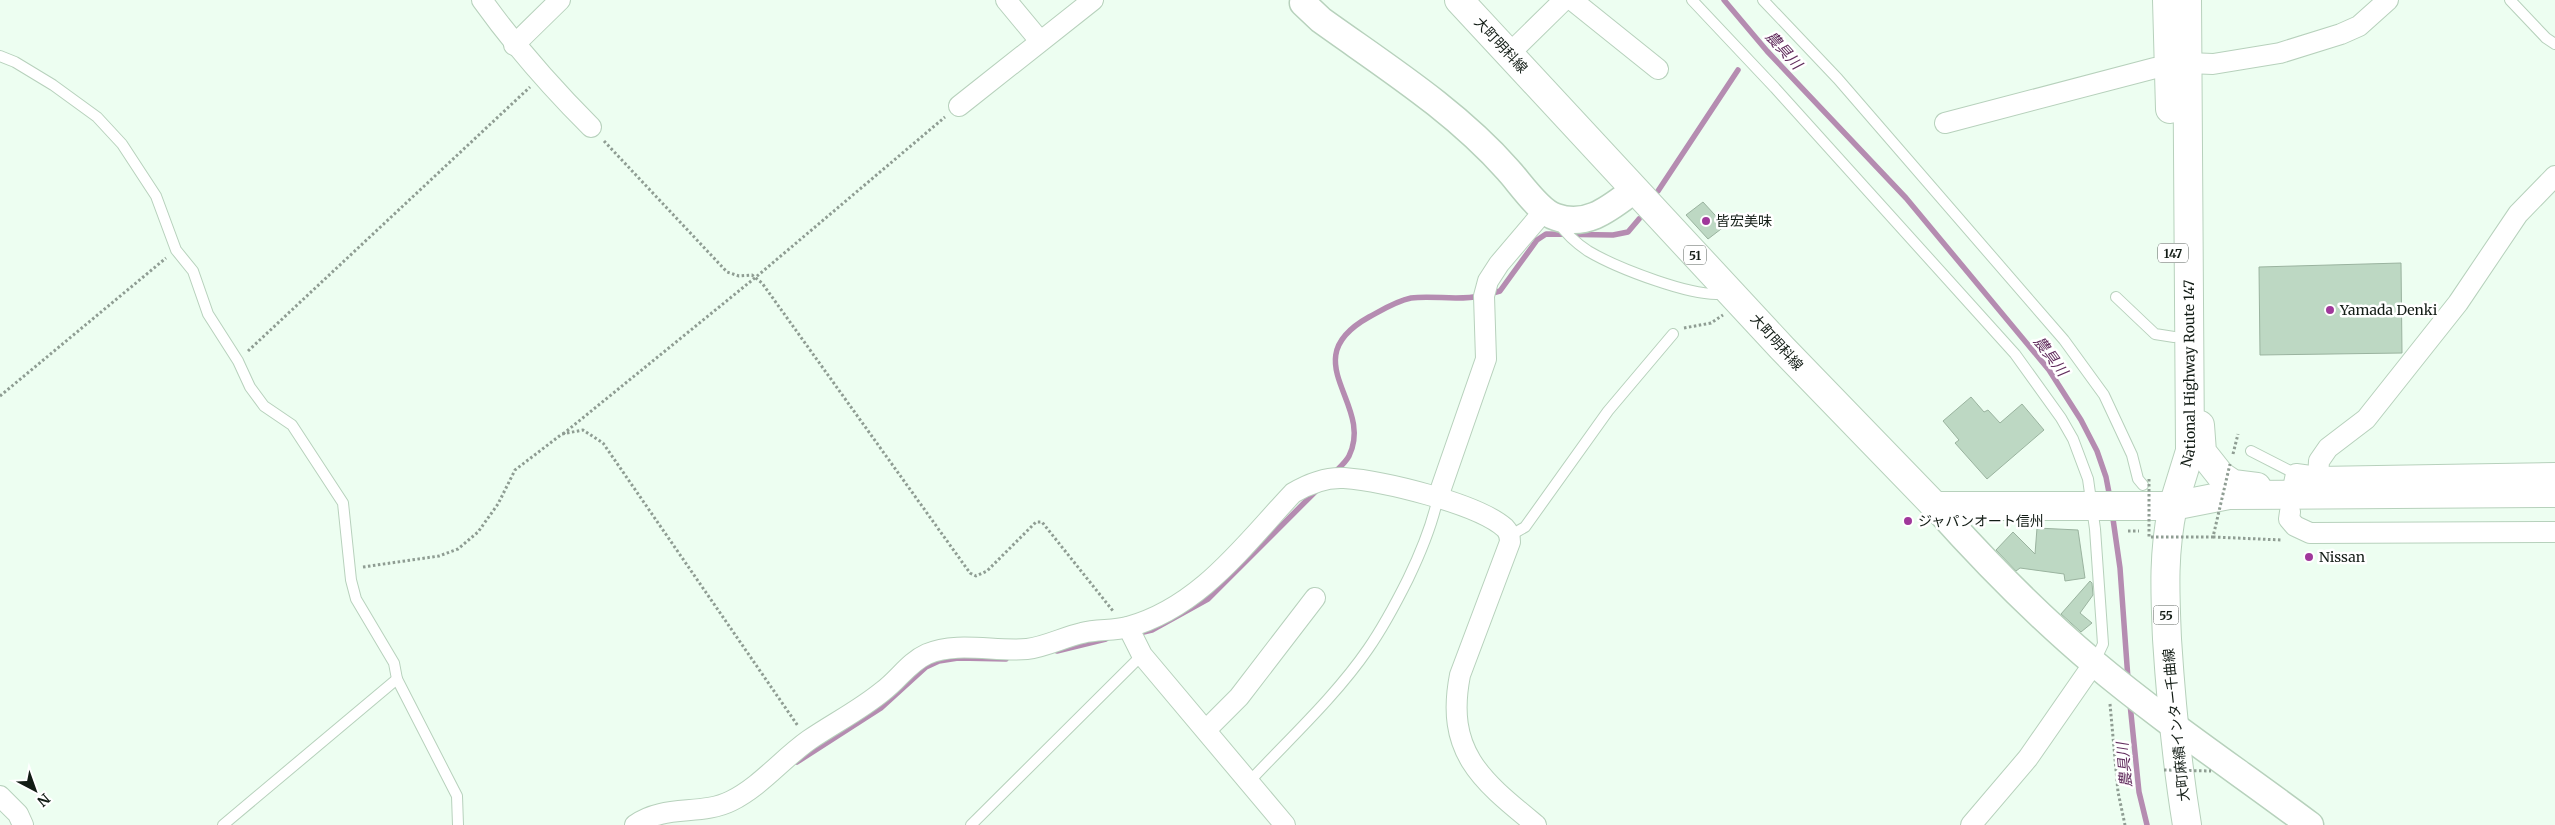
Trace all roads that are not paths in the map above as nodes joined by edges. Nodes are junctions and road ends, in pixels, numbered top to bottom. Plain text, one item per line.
1 (482, 0) edge
2 (560, 0) edge
3 (1006, 0) edge
4 (1093, 0) edge
5 (1459, 0) edge
6 (1564, 0) edge
7 (1572, 0) edge
8 (1692, 0) edge
9 (1764, 0) edge
10 (2167, 0) edge
11 (2187, 0) edge
12 (2388, 0) edge
13 (2510, 0) edge
14 (1302, 2) edge
15 (1040, 41) junction
16 (2555, 44) edge
17 (514, 45) junction
18 (1510, 54) junction
19 (0, 56) edge
20 (2179, 65) junction
21 (1658, 69) dead end
22 (959, 106) road end
23 (1945, 123) dead end
24 (591, 127) road end
25 (2555, 176) edge
26 (1634, 190) junction
27 (1549, 214) junction
28 (2116, 297) dead end
29 (1726, 301) junction
30 (1673, 334) road end
31 (2182, 345) junction
32 (2250, 452) dead end
33 (2555, 473) edge
34 (2318, 477) junction
35 (2144, 489) junction
36 (2292, 493) junction
37 (2555, 493) edge
38 (1438, 497) junction
39 (2094, 504) junction
40 (1935, 506) junction
41 (2173, 506) junction
42 (2555, 512) edge
43 (2555, 532) edge
44 (1509, 536) junction
45 (1315, 598) dead end
46 (1128, 627) junction
47 (1142, 655) junction
48 (2104, 671) junction
49 (397, 679) junction
50 (2165, 718) junction
51 (1206, 730) junction
52 (1249, 782) junction
53 (0, 796) edge
54 (22, 825) edge
55 (223, 825) edge
56 (458, 825) edge
57 (635, 825) edge
58 (971, 825) edge
59 (1285, 825) edge
60 (1536, 825) edge
61 (1971, 825) edge
62 (2187, 825) edge
63 (2310, 825) edge

1 - 17 street
2 - 17 street
3 - 15 street
4 - 15 street
5 - 18 main road, 大町明科線 / 51
6 - 18 street
7 - 21 street
8 - 39 lane
9 - 35 lane
10 - 20 main road, National Highway Route 147 / 147
11 - 20 main road, National Highway Route 147 / 147
12 - 20 street
13 - 16 lane
14 - 27 street
15 - 22 street
17 - 24 street
18 - 26 main road, 大町明科線 / 51
19 - 49 lane
20 - 23 street
20 - 31 main road, National Highway Route 147 / 147
25 - 34 street
26 - 27 street
26 - 29 main road, 大町明科線 / 51
27 - 29 lane
27 - 38 street
28 - 31 lane
29 - 40 main road, 大町明科線 / 51
30 - 44 lane
31 - 36 main road, 147
31 - 41 main road, National Highway Route 147 / 147
32 - 36 lane
33 - 34 street
34 - 36 street
35 - 39 main road
35 - 41 main road
36 - 37 main road, 147
36 - 41 main road, 147
36 - 42 main road, 147
36 - 43 street
38 - 44 street
38 - 46 street
38 - 52 lane
39 - 40 main road
39 - 48 lane
40 - 48 street
41 - 50 main road, 大町麻績インター千曲線 / 55
44 - 60 street
45 - 51 street
46 - 47 street
46 - 57 street
47 - 51 street
47 - 58 lane
48 - 50 street
48 - 61 street
49 - 55 lane
49 - 56 lane
50 - 62 main road, 大町麻績インター千曲線 / 55
50 - 63 street
51 - 52 street
52 - 59 street
53 - 54 street

